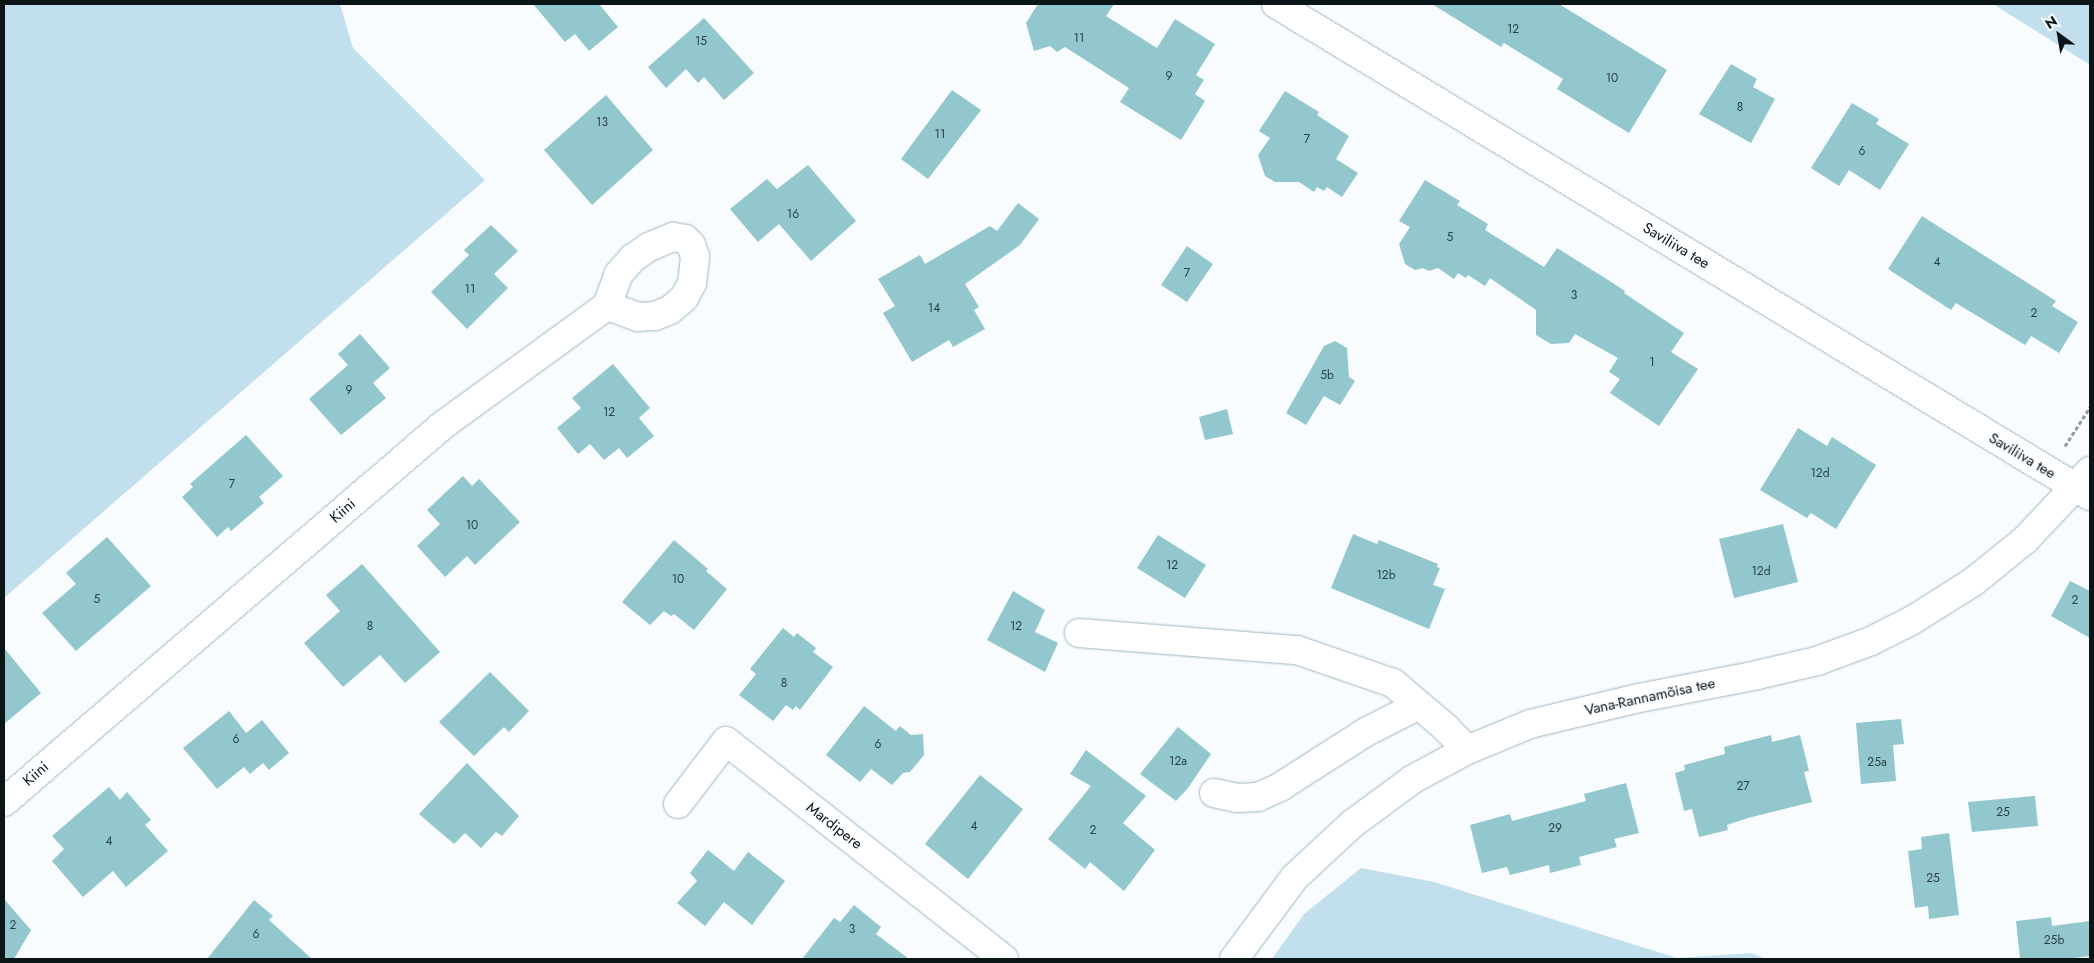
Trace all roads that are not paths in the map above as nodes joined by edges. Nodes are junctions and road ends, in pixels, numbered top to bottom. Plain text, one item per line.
1 (1276, 4) edge
2 (607, 306) junction
3 (2085, 485) edge
4 (1079, 633) dead end
5 (1419, 704) junction
6 (1466, 750) junction
7 (1214, 793) dead end
8 (4, 802) edge
9 (678, 804) dead end
10 (1004, 959) edge
11 (1234, 959) edge

1 - 3 street, Saviliiva tee
2 - 2 street
2 - 8 street, Kiini
3 - 6 street, Vana-Rannamõisa tee
4 - 5 street
5 - 6 street
5 - 7 street
6 - 11 street, Vana-Rannamõisa tee
9 - 10 street, Mardipere

